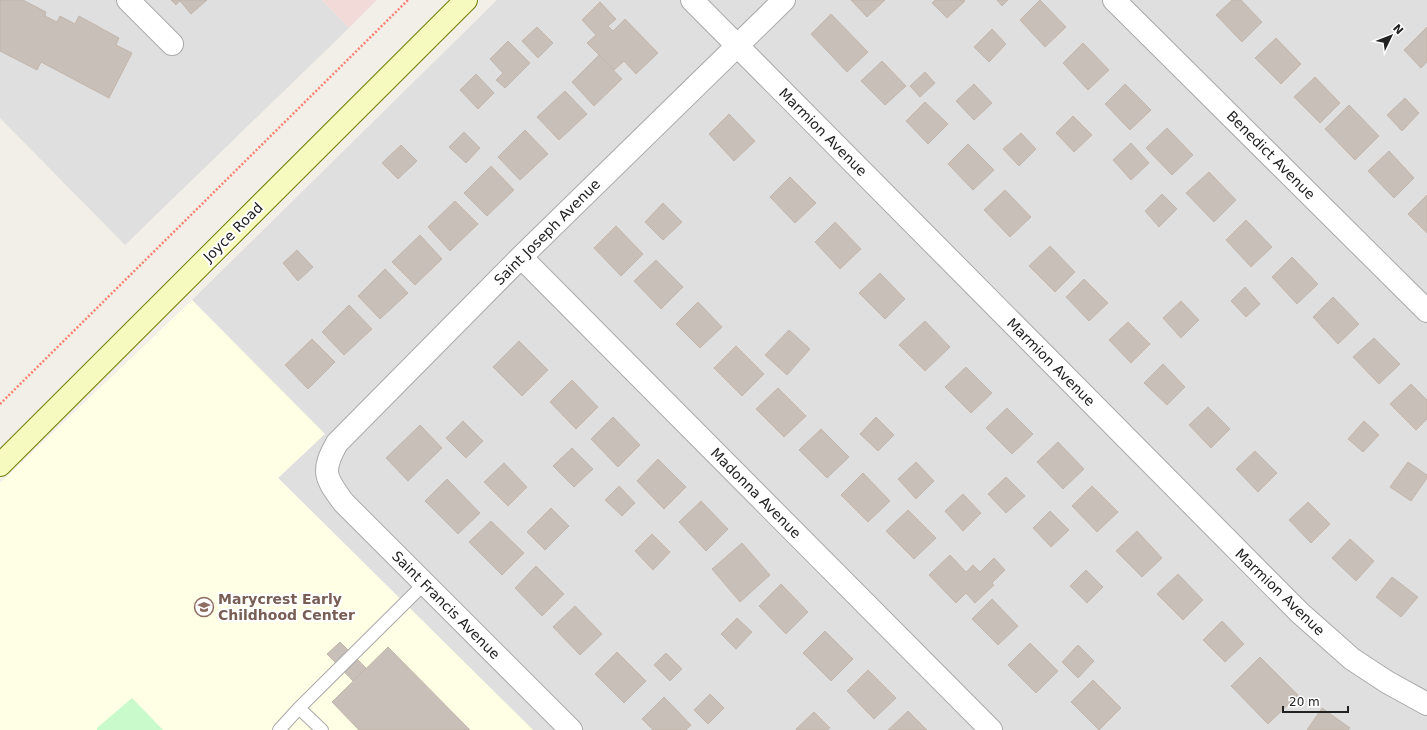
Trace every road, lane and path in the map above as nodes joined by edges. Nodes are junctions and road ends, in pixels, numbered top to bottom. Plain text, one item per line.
1 (128, 0) edge
2 (408, 0) edge
3 (466, 0) edge
4 (692, 0) edge
5 (784, 0) edge
6 (1114, 0) edge
7 (172, 44) dead end
8 (737, 45) junction
9 (521, 257) junction
10 (1427, 311) edge
11 (0, 404) edge
12 (0, 465) edge
13 (327, 475) joint
14 (424, 583) junction
15 (1427, 704) edge
16 (300, 708) junction
17 (279, 730) edge
18 (322, 730) edge
19 (571, 730) edge
20 (991, 730) edge

1 - 7 street
2 - 11 path
3 - 12 street, Joyce Road
4 - 8 street, Marmion Avenue
5 - 8 street, Saint Joseph Avenue
6 - 10 street, Benedict Avenue
8 - 9 street, Saint Joseph Avenue
8 - 15 street, Marmion Avenue
9 - 13 street, Saint Joseph Avenue
9 - 20 street, Madonna Avenue
13 - 14 street, Saint Francis Avenue
14 - 16 lane
14 - 19 street, Saint Francis Avenue
16 - 17 lane
16 - 18 lane

